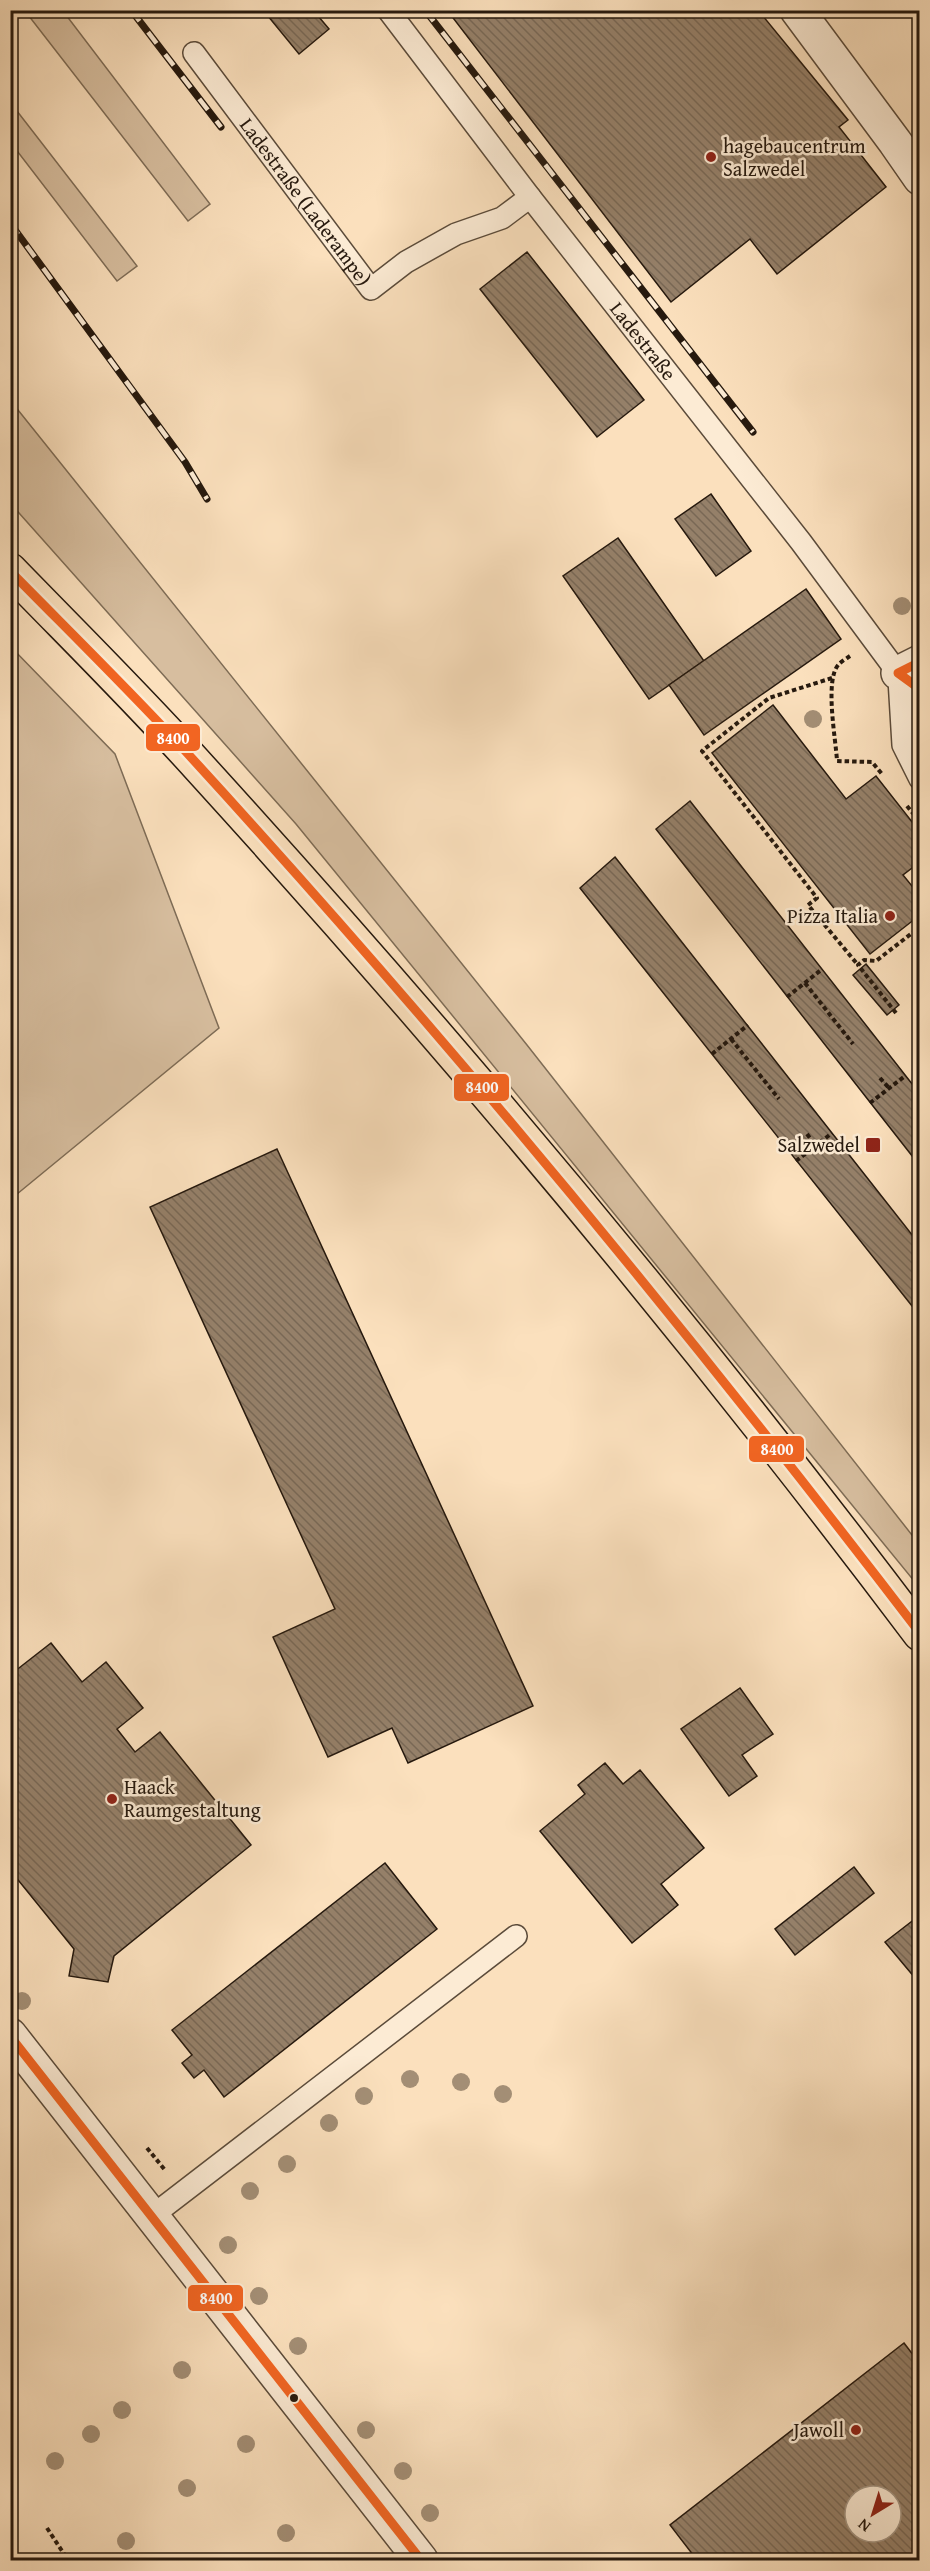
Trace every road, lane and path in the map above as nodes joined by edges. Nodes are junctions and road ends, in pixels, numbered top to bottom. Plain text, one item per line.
1 (388, 10) edge
2 (797, 10) edge
3 (194, 53) dead end
4 (920, 178) edge
5 (530, 197) junction
6 (10, 570) edge
7 (875, 640) junction
8 (912, 675) edge
9 (832, 678) junction
10 (920, 712) edge
11 (885, 779) dead end
12 (920, 779) edge
13 (906, 805) dead end
14 (920, 822) edge
15 (916, 865) dead end
16 (920, 869) edge
17 (823, 893) dead end
18 (817, 898) junction
19 (920, 927) edge
20 (858, 966) junction
21 (821, 970) dead end
22 (805, 983) junction
23 (787, 997) dead end
24 (896, 1013) dead end
25 (748, 1025) dead end
26 (731, 1039) junction
27 (853, 1044) dead end
28 (712, 1054) dead end
29 (905, 1076) dead end
30 (880, 1078) dead end
31 (889, 1088) junction
32 (779, 1099) dead end
33 (870, 1103) dead end
34 (832, 1133) dead end
35 (807, 1134) dead end
36 (816, 1146) junction
37 (796, 1161) dead end
38 (920, 1635) edge
39 (516, 1936) dead end
40 (10, 2036) edge
41 (152, 2216) junction
42 (47, 2528) dead end
43 (68, 2560) edge
44 (421, 2560) edge

1 - 5 lane, Ladestraße
2 - 4 street
3 - 5 lane, Ladestraße (Laderampe)
5 - 7 lane, Ladestraße
6 - 38 main road
7 - 8 lane, Ladestraße
7 - 9 path
8 - 10 lane, Ladestraße
8 - 12 lane
9 - 11 path
9 - 18 path
13 - 14 path
15 - 16 path
17 - 18 path
18 - 20 path
19 - 20 path
20 - 24 path
21 - 22 path
22 - 23 path
22 - 27 path
25 - 26 path
26 - 28 path
26 - 32 path
29 - 31 path
30 - 31 path
31 - 33 path
34 - 36 path
35 - 36 path
36 - 37 path
39 - 41 lane
40 - 41 street
41 - 44 street
42 - 43 path

